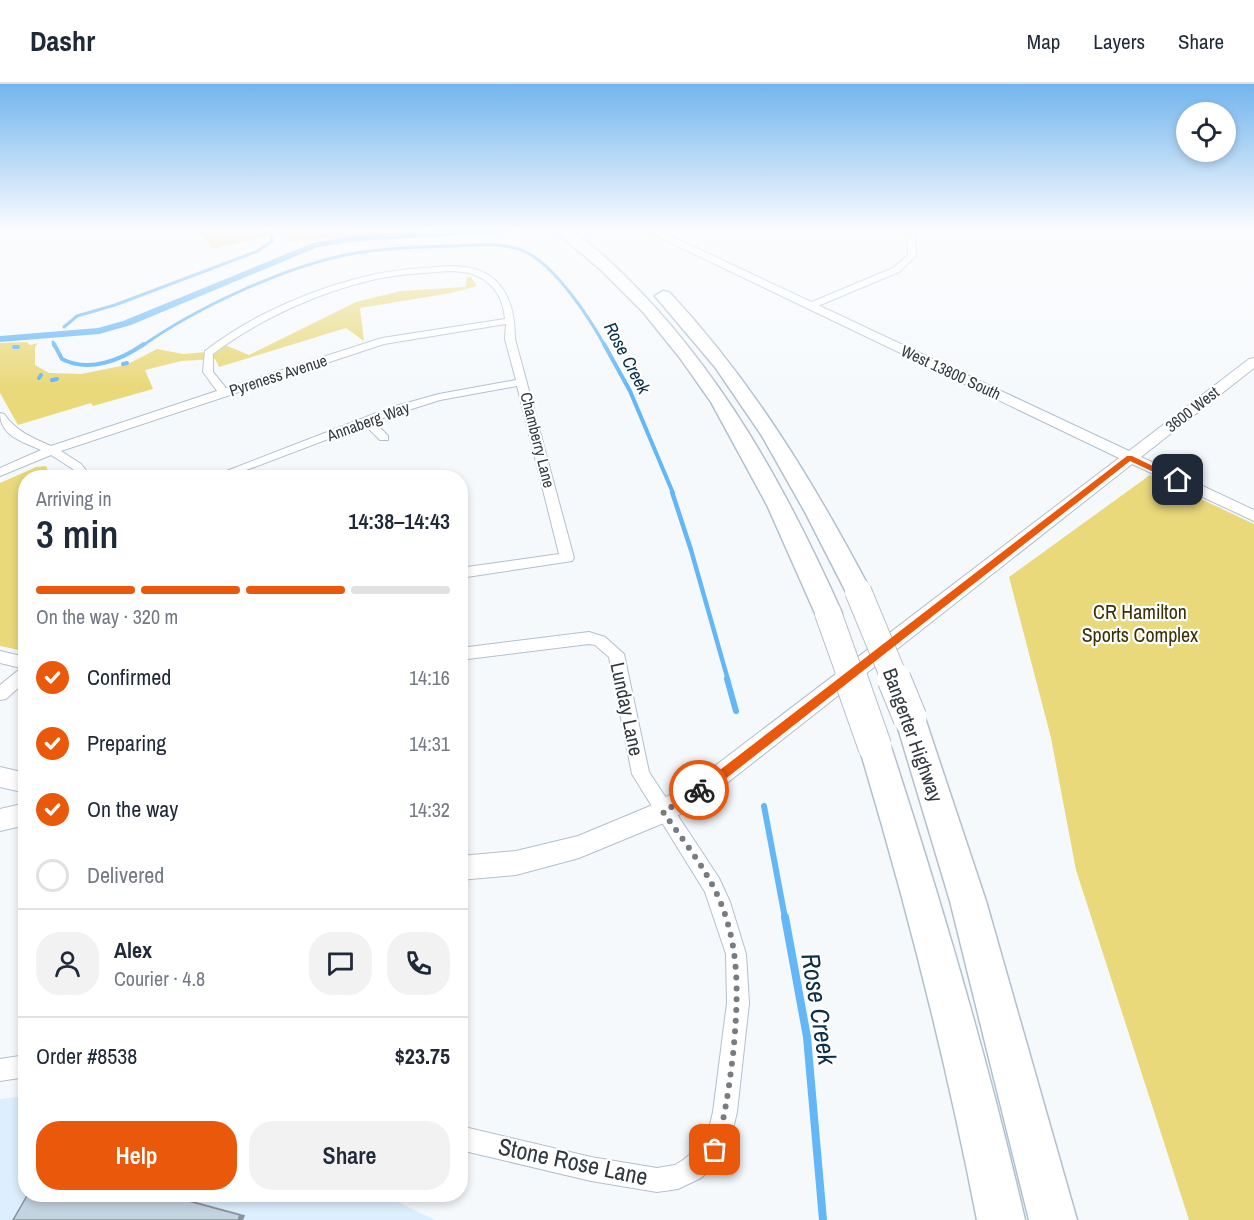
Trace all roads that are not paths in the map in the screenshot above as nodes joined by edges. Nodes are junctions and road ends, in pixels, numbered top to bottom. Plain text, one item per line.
1 (356, 282) edge
2 (493, 282) edge
3 (622, 282) edge
4 (648, 282) edge
5 (759, 282) edge
6 (867, 282) edge
7 (810, 306) junction
8 (510, 321) junction
9 (1254, 362) edge
10 (523, 382) junction
11 (224, 393) junction
12 (0, 416) edge
13 (366, 420) junction
14 (384, 438) dead end
15 (51, 450) junction
16 (1130, 457) junction
17 (79, 470) edge
18 (235, 470) edge
19 (0, 472) edge
20 (1254, 516) edge
21 (468, 572) edge
22 (468, 653) edge
23 (0, 657) edge
24 (18, 661) edge
25 (18, 680) edge
26 (2, 696) edge
27 (0, 777) edge
28 (18, 781) edge
29 (0, 807) edge
30 (18, 811) edge
31 (663, 812) junction
32 (18, 815) edge
33 (0, 820) edge
34 (468, 867) edge
35 (18, 1067) edge
36 (0, 1070) edge
37 (468, 1140) edge
38 (1001, 1220) edge
39 (1053, 1220) edge

1 - 11 street, Chamberry Lane
2 - 8 street, Chamberry Lane
3 - 38 highway, Bangerter Highway, bridge
4 - 39 highway, Bangerter Highway, bridge
5 - 7 street, West 13800 South
6 - 7 street
7 - 16 street, West 13800 South
8 - 10 street, Chamberry Lane
8 - 11 street, Pyreness Avenue
9 - 16 street, 3600 West
10 - 13 street, Annaberg Way
10 - 21 street, Chamberry Lane
11 - 15 street, Pyreness Avenue
12 - 15 street
13 - 14 street
13 - 18 street, Annaberg Way
15 - 17 street
15 - 19 street, Pyreness Avenue
16 - 20 street, West 13800 South
16 - 31 street, 3600 West
22 - 31 street, Lunday Lane
23 - 24 street
25 - 26 street
27 - 28 street
29 - 30 street
31 - 34 street, 3600 West
31 - 37 street, Stone Rose Lane
32 - 33 street
35 - 36 street

